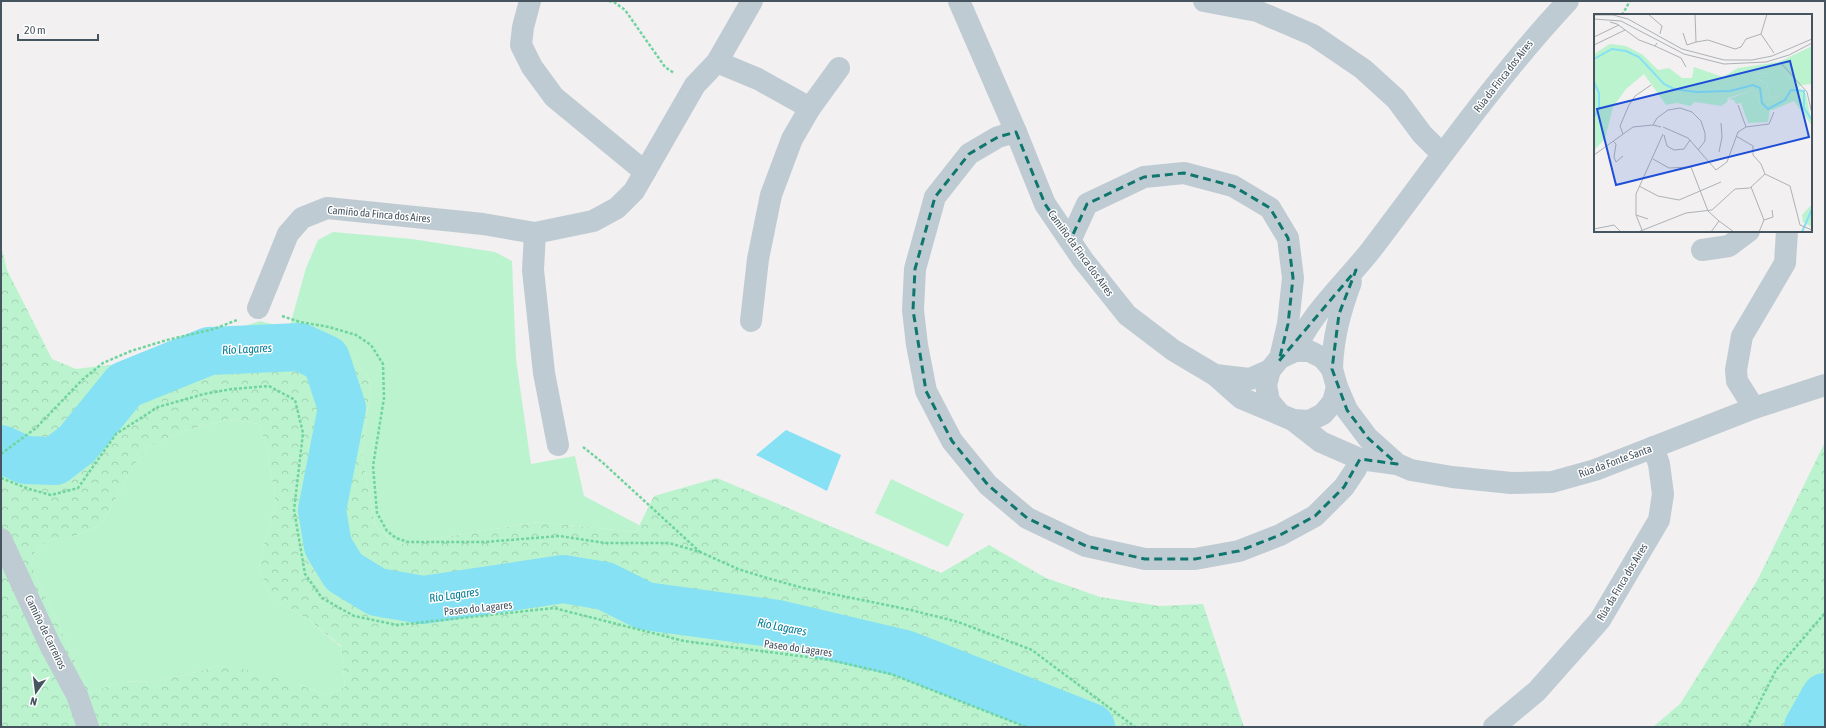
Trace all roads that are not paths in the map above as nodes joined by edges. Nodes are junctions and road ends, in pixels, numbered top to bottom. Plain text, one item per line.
1 (530, 1) edge
2 (752, 1) edge
3 (959, 1) edge
4 (1204, 1) edge
5 (1568, 1) edge
6 (717, 62) junction
7 (839, 68) dead end
8 (810, 108) junction
9 (1016, 132) junction
10 (1442, 154) junction
11 (645, 172) junction
12 (1748, 232) edge
13 (1787, 232) edge
14 (535, 233) junction
15 (1070, 241) junction
16 (1702, 250) dead end
17 (1356, 270) junction
18 (258, 308) road end
19 (751, 321) dead end
20 (1282, 360) junction
21 (1216, 375) junction
22 (1335, 378) junction
23 (1825, 385) edge
24 (1754, 408) junction
25 (1286, 417) junction
26 (558, 445) road end
27 (1653, 447) junction
28 (1360, 459) junction
29 (1397, 464) junction
30 (1, 538) edge
31 (88, 727) edge
32 (1494, 727) edge

1 - 11 street
2 - 6 street, Camiño da Finca dos Aires
3 - 9 street, Camiño da Finca dos Aires
4 - 10 street
5 - 10 street, Rúa da Finca dos Aires
6 - 8 street
6 - 11 street, Camiño da Finca dos Aires
7 - 8 street
8 - 19 street
9 - 15 street, Camiño da Finca dos Aires
9 - 28 street
10 - 17 street, Rúa da Finca dos Aires
11 - 14 street, Camiño da Finca dos Aires
12 - 16 street
13 - 24 street
14 - 18 street, Camiño da Finca dos Aires
14 - 26 street
15 - 20 street
15 - 21 street, Camiño da Finca dos Aires
17 - 20 street, Rúa da Finca dos Aires
17 - 22 street, Rúa da Finca dos Aires
20 - 21 street, Camiño da Finca dos Aires
20 - 22 street
20 - 25 street
21 - 25 street, Camiño da Finca dos Aires
22 - 25 street
22 - 29 street, Rúa da Finca dos Aires
23 - 24 street, Rúa da Fonte Santa
24 - 27 street, Rúa da Fonte Santa
25 - 28 street, Camiño da Finca dos Aires
27 - 29 street, Rúa da Fonte Santa
27 - 32 street, Rúa da Finca dos Aires
28 - 29 street, Camiño da Finca dos Aires
30 - 31 street, Camiño de Carreiros

